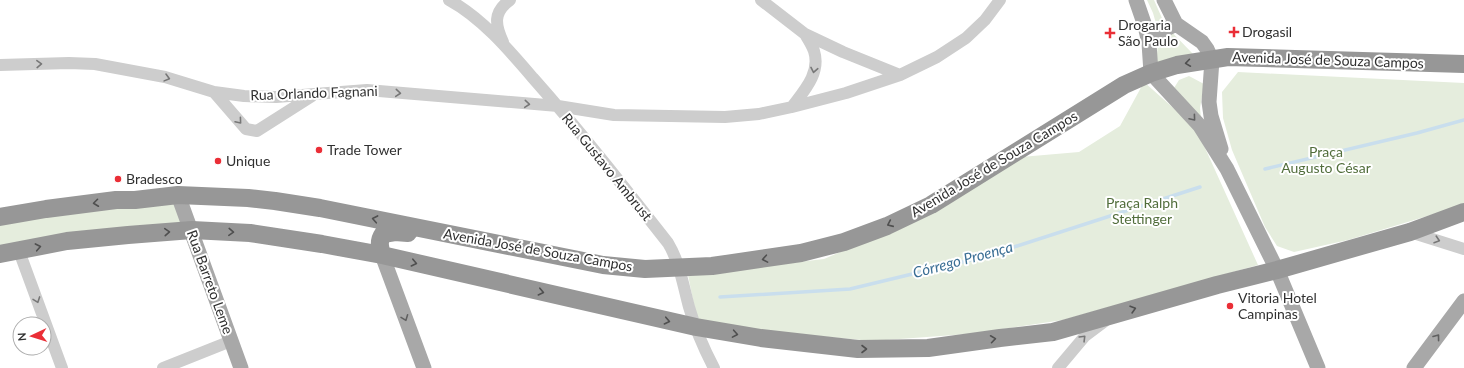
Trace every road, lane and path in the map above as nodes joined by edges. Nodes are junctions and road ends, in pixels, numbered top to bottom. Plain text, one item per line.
1 (449, 0) edge
2 (510, 0) edge
3 (761, 0) edge
4 (778, 0) edge
5 (1000, 0) edge
6 (1136, 0) edge
7 (1164, 0) edge
8 (788, 19) junction
9 (1176, 24) junction
10 (1147, 33) junction
11 (805, 34) junction
12 (506, 48) junction
13 (1212, 60) junction
14 (1464, 64) edge
15 (0, 65) edge
16 (1151, 73) junction
17 (900, 75) junction
18 (214, 92) junction
19 (317, 93) junction
20 (558, 106) junction
21 (792, 107) junction
22 (1227, 169) junction
23 (178, 195) junction
24 (1464, 212) edge
25 (0, 217) edge
26 (192, 230) junction
27 (1410, 232) junction
28 (476, 239) junction
29 (1464, 249) edge
30 (19, 251) junction
31 (0, 254) edge
32 (382, 256) junction
33 (679, 268) junction
34 (1277, 270) junction
35 (1464, 300) edge
36 (1114, 314) junction
37 (696, 327) junction
38 (231, 341) junction
39 (62, 368) edge
40 (163, 368) edge
41 (241, 368) edge
42 (424, 368) edge
43 (714, 368) edge
44 (1058, 368) edge
45 (1318, 368) edge
46 (1414, 368) edge

1 - 12 street, Rua Gustavo Ambrust
2 - 12 street
3 - 8 street
4 - 8 street
5 - 17 street, Rua Orlando Fagnani
6 - 10 main road
7 - 9 main road
8 - 11 street
9 - 10 main road
9 - 13 main road
10 - 16 main road
11 - 17 street
11 -> 21 street
12 - 20 street, Rua Gustavo Ambrust
13 - 14 highway, Avenida José de Souza Campos
13 -> 16 highway, Avenida José de Souza Campos
13 - 22 main road
15 -> 18 street, Rua Orlando Fagnani
16 -> 22 main road
16 -> 33 highway, Avenida José de Souza Campos
17 - 21 street, Rua Orlando Fagnani
18 - 19 street, Rua Orlando Fagnani
18 -> 19 street
19 -> 20 street, Rua Orlando Fagnani
20 - 21 street, Rua Orlando Fagnani
20 - 33 street, Rua Gustavo Ambrust
22 - 34 main road
23 -> 25 highway, Avenida José de Souza Campos
23 - 26 main road, Rua Barreto Leme
28 -> 23 highway, Avenida José de Souza Campos
24 - 27 highway
30 -> 26 highway
26 -> 32 highway
26 - 38 main road, Rua Barreto Leme
27 -> 29 street
27 - 34 highway
28 - 32 highway
28 - 33 highway, Avenida José de Souza Campos
30 - 31 highway
30 -> 39 street
32 -> 37 highway
32 -> 42 main road
33 - 37 street, Rua Gustavo Ambrust
36 -> 34 highway
34 - 45 main road
46 -> 35 main road
37 -> 36 highway
44 -> 36 street
37 - 43 street, Rua Gustavo Ambrust
38 - 40 street
38 - 41 main road, Rua Barreto Leme

